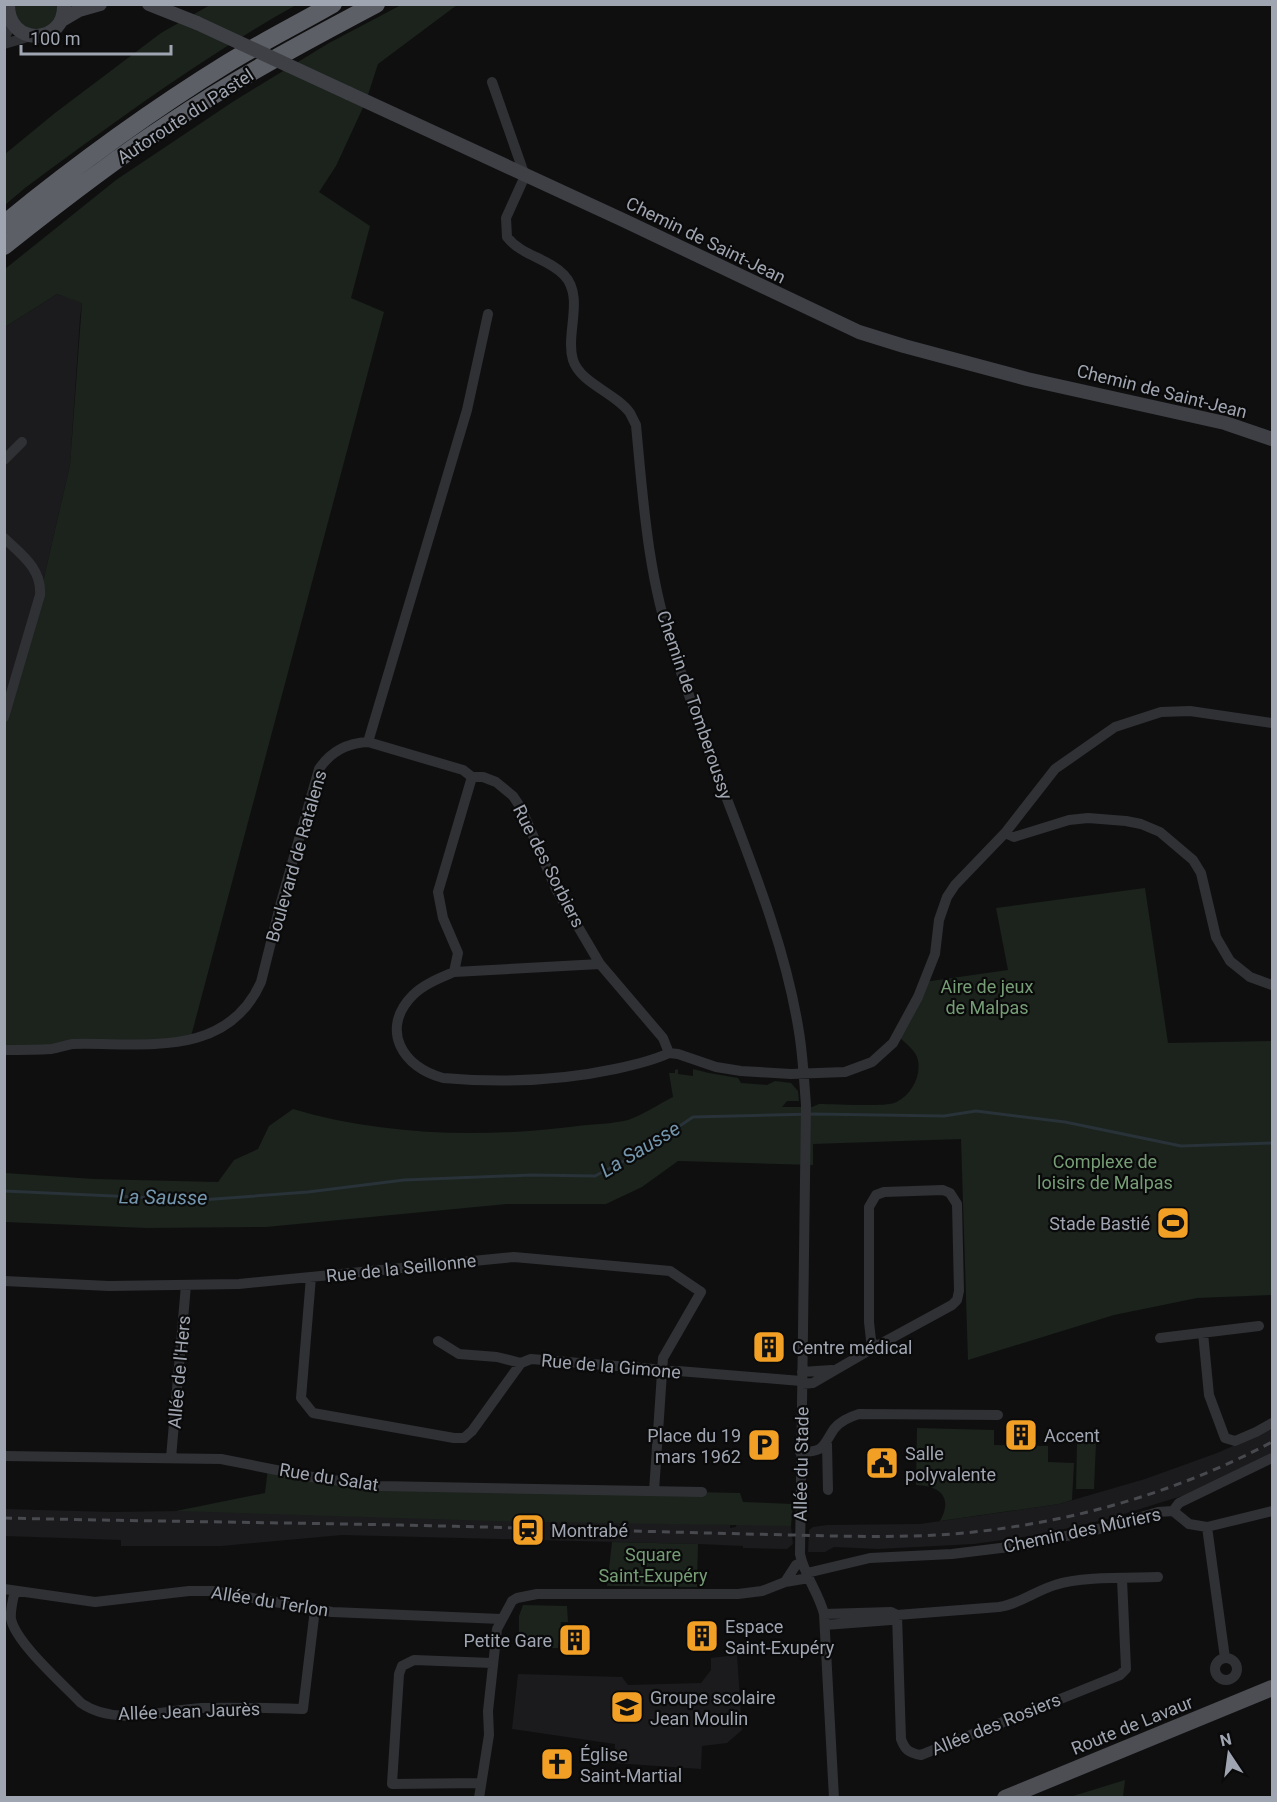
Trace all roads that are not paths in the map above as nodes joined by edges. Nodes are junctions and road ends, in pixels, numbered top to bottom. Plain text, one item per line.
1 (64, 4) edge
2 (100, 4) edge
3 (149, 4) edge
4 (333, 4) edge
5 (376, 4) edge
6 (8, 10) edge
7 (62, 20) junction
8 (31, 36) junction
9 (4, 38) edge
10 (4, 44) edge
11 (492, 82) dead end
12 (525, 176) junction
13 (4, 224) edge
14 (4, 246) edge
15 (488, 314) dead end
16 (1272, 439) edge
17 (22, 442) dead end
18 (4, 460) edge
19 (4, 538) edge
20 (4, 717) edge
21 (1272, 723) edge
22 (369, 742) junction
23 (472, 777) junction
24 (1005, 834) junction
25 (600, 964) junction
26 (454, 972) junction
27 (1272, 985) edge
28 (4, 1050) edge
29 (669, 1053) junction
30 (804, 1073) junction
31 (311, 1277) junction
32 (4, 1281) edge
33 (186, 1286) junction
34 (1259, 1326) dead end
35 (1203, 1333) junction
36 (1160, 1338) dead end
37 (438, 1341) dead end
38 (875, 1347) junction
39 (521, 1363) junction
40 (663, 1371) junction
41 (801, 1379) junction
42 (998, 1414) dead end
43 (1272, 1423) edge
44 (827, 1444) junction
45 (800, 1452) junction
46 (4, 1456) edge
47 (171, 1458) junction
48 (1272, 1458) edge
49 (828, 1490) dead end
50 (654, 1491) junction
51 (702, 1492) dead end
52 (1173, 1511) junction
53 (1272, 1511) edge
54 (1207, 1527) junction
55 (802, 1562) junction
56 (808, 1575) junction
57 (1158, 1577) dead end
58 (1122, 1579) junction
59 (785, 1582) junction
60 (10, 1590) edge
61 (315, 1609) junction
62 (897, 1615) junction
63 (501, 1619) junction
64 (824, 1620) junction
65 (1225, 1658) dead end
66 (492, 1663) junction
67 (1272, 1688) edge
68 (481, 1783) junction
69 (479, 1797) edge
70 (834, 1797) edge
71 (1005, 1797) edge

1 - 7 street
2 - 7 street
3 - 12 street, Chemin de Saint-Jean, bridge
4 - 13 highway, Autoroute du Pastel
5 - 14 highway, Autoroute du Pastel
6 - 8 street
6 - 9 street
7 - 8 street
8 - 10 street
11 - 12 street
12 - 16 street, Chemin de Saint-Jean
12 - 30 street, Chemin de Tomberoussy
15 - 22 street
17 - 18 street
19 - 20 street
21 - 24 street
22 - 23 street, Rue des Sorbiers
22 - 28 street, Boulevard de Ratalens
23 - 25 street, Rue des Sorbiers
23 - 26 street
24 - 27 street
24 - 30 street
25 - 26 street
25 - 29 street, Rue des Sorbiers
26 - 29 street
29 - 30 street
30 - 41 street, Allée du Stade
31 - 33 street, Rue de la Seillonne
31 - 39 street, Rue de la Gimone
31 - 40 street, Rue de la Seillonne
32 - 33 street, Rue de la Seillonne
33 - 47 street, Allée de l'Hers
34 - 35 street
35 - 36 street
35 - 43 street
37 - 39 street
38 - 38 street
38 - 41 street, Rue de la Gimone
39 - 40 street, Rue de la Gimone
40 - 41 street, Rue de la Gimone
40 - 50 street
41 - 45 street, Allée du Stade
42 - 44 street
44 - 45 street
44 - 49 street
45 - 55 street, Allée du Stade
46 - 47 street, Rue du Salat
47 - 50 street, Rue du Salat
48 - 52 street, Chemin des Mûriers
50 - 51 street, Rue du Salat
52 - 54 street
52 - 56 street, Chemin des Mûriers
53 - 54 street
54 - 65 street
55 - 56 street, Allée du Stade
55 - 59 street
56 - 59 street, Chemin des Mûriers
56 - 64 street, Allée du Stade
57 - 58 street
58 - 62 street
58 - 62 street, Allée des Rosiers
59 - 63 street, Chemin des Mûriers
60 - 61 street, Allée du Terlon
60 - 61 street, Allée Jean Jaurès
61 - 63 street, Allée du Terlon
62 - 64 street
63 - 66 street
64 - 70 street, Allée du Stade
66 - 68 street
66 - 68 street
67 - 71 main road, Route de Lavaur
68 - 69 street

